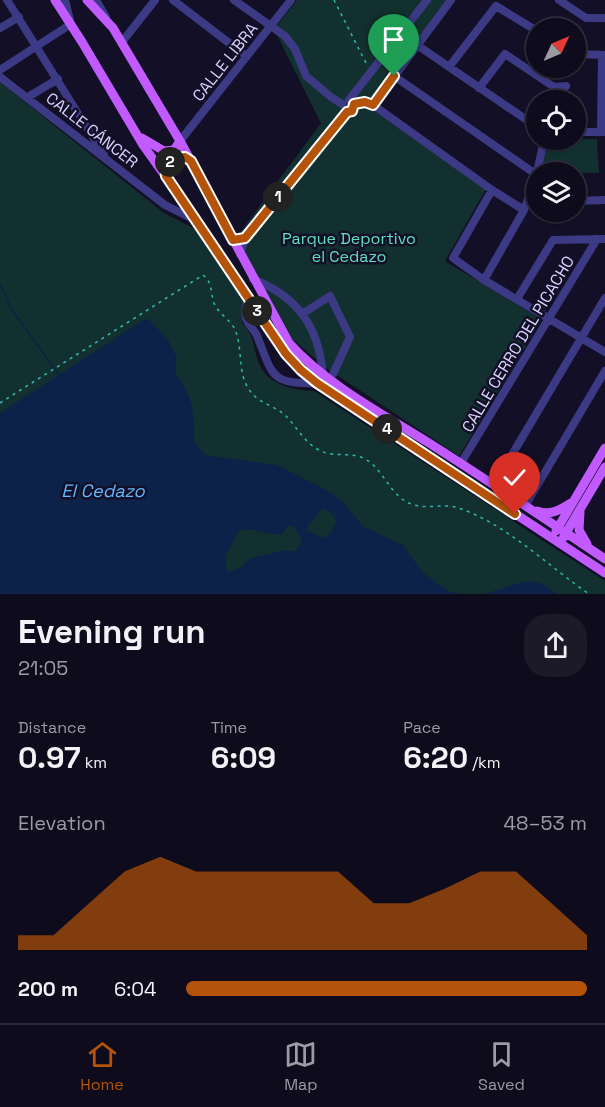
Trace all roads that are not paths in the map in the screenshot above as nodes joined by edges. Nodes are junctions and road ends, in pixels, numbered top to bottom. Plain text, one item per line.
1 (7, 0) edge
2 (55, 0) edge
3 (65, 0) edge
4 (87, 0) edge
5 (96, 0) edge
6 (155, 0) edge
7 (173, 0) edge
8 (234, 0) edge
9 (291, 0) edge
10 (427, 0) edge
11 (451, 0) edge
12 (559, 0) edge
13 (19, 17) junction
14 (605, 18) edge
15 (71, 24) junction
16 (526, 24) edge
17 (111, 26) junction
18 (270, 26) junction
19 (0, 28) edge
20 (404, 30) junction
21 (122, 42) junction
22 (417, 45) junction
23 (37, 46) junction
24 (586, 54) edge
25 (603, 55) edge
26 (246, 56) junction
27 (448, 67) junction
28 (0, 70) edge
29 (0, 76) edge
30 (394, 76) junction
31 (58, 79) junction
32 (566, 86) dead end
33 (479, 88) junction
34 (28, 97) junction
35 (348, 102) junction
36 (373, 105) junction
37 (526, 120) edge
38 (586, 132) edge
39 (603, 132) edge
40 (138, 135) junction
41 (180, 141) junction
42 (107, 159) junction
43 (191, 161) junction
44 (526, 166) edge
45 (166, 176) junction
46 (492, 190) junction
47 (605, 200) edge
48 (586, 201) edge
49 (526, 203) edge
50 (526, 212) edge
51 (198, 222) junction
52 (245, 238) junction
53 (601, 239) edge
54 (233, 240) junction
55 (240, 254) junction
56 (253, 279) junction
57 (484, 280) junction
58 (248, 297) junction
59 (605, 298) edge
60 (517, 299) junction
61 (302, 314) junction
62 (549, 319) junction
63 (581, 338) junction
64 (605, 352) edge
65 (605, 371) edge
66 (324, 378) junction
67 (605, 448) edge
68 (461, 463) junction
69 (605, 467) edge
70 (494, 485) junction
71 (577, 505) junction
72 (526, 507) junction
73 (562, 530) junction
74 (556, 540) junction
75 (592, 550) junction
76 (605, 559) edge
77 (605, 573) edge

1 - 13 street
2 - 15 main road
3 - 15 street
4 - 17 main road
5 - 17 street
6 - 21 street
7 - 26 street
8 - 18 street
9 - 18 street, CALLE LIBRA
10 - 20 street
11 - 22 street
12 - 14 street
13 - 19 street
13 - 23 street
15 - 23 street
15 - 40 main road
16 - 27 street
17 - 21 main road
18 - 26 street, CALLE LIBRA
18 - 35 street
20 - 22 street
20 - 35 street
21 - 41 main road
22 - 27 street
22 - 30 street
23 - 28 street
23 - 31 street
24 - 25 street
25 - 39 street
26 - 41 street, CALLE LIBRA
27 - 33 street
29 - 34 street, CALLE CÁNCER
30 - 36 street
30 - 44 street
31 - 34 street
31 - 42 street
32 - 33 street
33 - 37 street
34 - 42 street, CALLE CÁNCER
35 - 36 street
35 - 52 street
36 - 46 street
38 - 39 street
40 - 41 main road
40 - 45 main road
41 - 43 main road
42 - 51 street, CALLE CÁNCER
43 - 45 main road
43 - 54 main road
45 - 51 main road
46 - 49 street
46 - 57 street
47 - 48 street
50 - 57 street
51 - 58 main road
52 - 54 street
52 - 55 street
53 - 60 street
53 - 62 street, CALLE CERRO DEL PICACHO
54 - 55 main road
55 - 56 main road
56 - 61 street
56 - 66 main road
57 - 60 street
58 - 66 main road
58 - 66 street
59 - 63 street
60 - 62 street
61 - 66 street
61 - 66 street
62 - 63 street
62 - 68 street, CALLE CERRO DEL PICACHO
63 - 64 street
63 - 70 street
65 - 72 street
66 - 68 main road
66 - 74 main road
67 - 71 main road
68 - 70 main road
69 - 71 main road
70 - 72 main road
71 - 72 main road
71 - 73 main road
71 - 75 main road
72 - 73 main road
73 - 74 main road
73 - 75 main road
74 - 77 main road
75 - 76 main road

